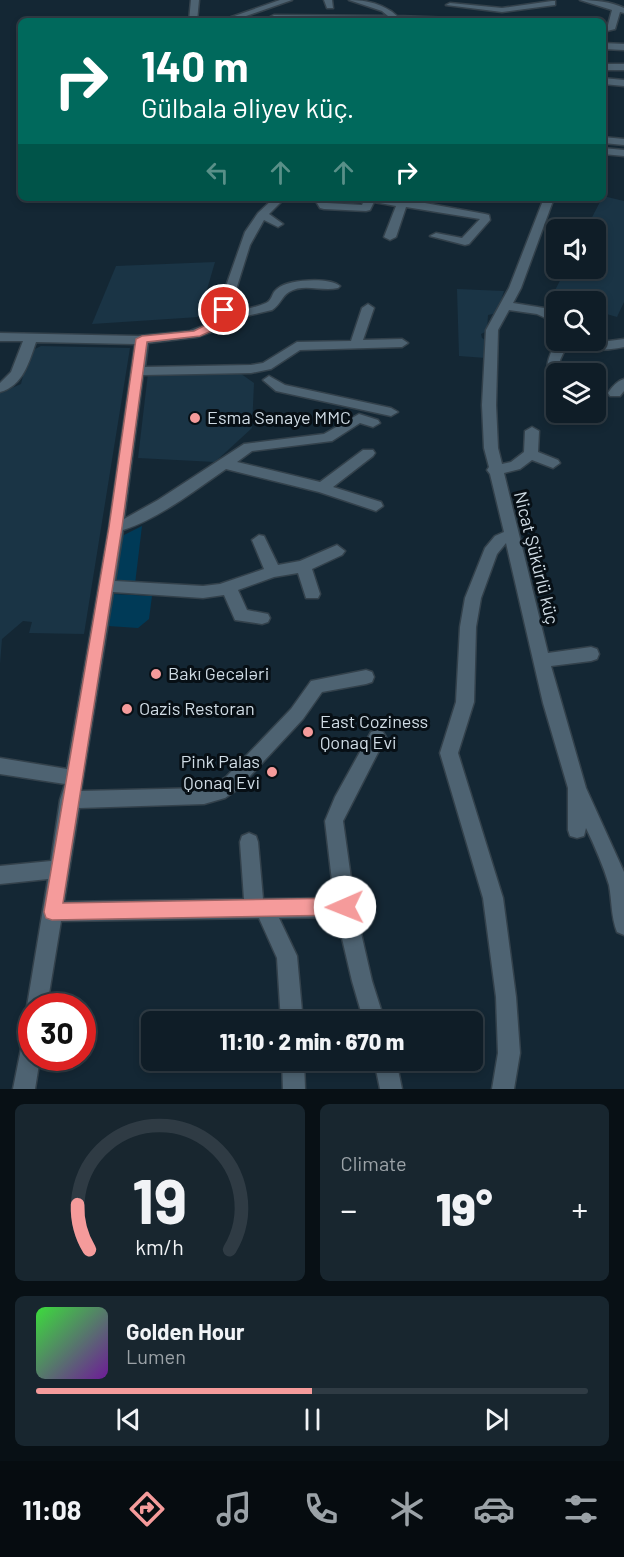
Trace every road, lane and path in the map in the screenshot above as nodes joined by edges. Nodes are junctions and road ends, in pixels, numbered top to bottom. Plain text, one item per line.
1 (195, 0) edge
2 (288, 0) edge
3 (353, 0) edge
4 (584, 0) edge
5 (452, 3) edge
6 (552, 3) dead end
7 (620, 9) edge
8 (303, 16) edge
9 (274, 17) dead end
10 (196, 18) edge
11 (233, 18) edge
12 (324, 18) edge
13 (396, 18) edge
14 (453, 18) edge
15 (606, 28) edge
16 (606, 46) edge
17 (624, 47) edge
18 (606, 67) edge
19 (624, 68) edge
20 (606, 81) edge
21 (624, 82) edge
22 (606, 141) edge
23 (624, 142) edge
24 (606, 151) edge
25 (624, 153) edge
26 (277, 201) edge
27 (321, 201) edge
28 (369, 201) edge
29 (395, 201) edge
30 (548, 201) edge
31 (403, 202) junction
32 (262, 215) junction
33 (278, 224) dead end
34 (436, 236) dead end
35 (390, 237) dead end
36 (334, 286) dead end
37 (506, 306) junction
38 (368, 308) dead end
39 (546, 314) edge
40 (220, 318) junction
41 (0, 337) edge
42 (31, 337) junction
43 (142, 339) junction
44 (402, 343) dead end
45 (624, 343) edge
46 (356, 344) junction
47 (606, 344) edge
48 (251, 369) junction
49 (138, 371) junction
50 (269, 380) junction
51 (318, 387) dead end
52 (0, 388) edge
53 (392, 412) dead end
54 (374, 423) dead end
55 (532, 430) dead end
56 (368, 453) dead end
57 (531, 454) junction
58 (222, 463) junction
59 (553, 463) dead end
60 (494, 470) junction
61 (322, 488) junction
62 (376, 506) dead end
63 (116, 527) junction
64 (510, 535) junction
65 (259, 540) dead end
66 (337, 551) dead end
67 (303, 566) junction
68 (273, 572) junction
69 (106, 586) junction
70 (229, 587) junction
71 (312, 594) dead end
72 (262, 618) dead end
73 (591, 654) dead end
74 (542, 661) junction
75 (366, 677) dead end
76 (377, 737) dead end
77 (0, 766) edge
78 (74, 778) junction
79 (577, 788) junction
80 (69, 800) junction
81 (578, 830) dead end
82 (249, 842) dead end
83 (58, 869) junction
84 (0, 875) edge
85 (345, 907) junction
86 (261, 908) junction
87 (52, 912) junction
88 (624, 925) edge
89 (39, 993) edge
90 (291, 1011) edge
91 (372, 1011) edge
92 (27, 1071) edge
93 (293, 1071) edge
94 (388, 1071) edge
95 (24, 1089) edge
96 (294, 1089) edge
97 (391, 1089) edge
98 (502, 1089) edge

1 - 10 street
2 - 11 street
3 - 13 street
4 - 7 street
5 - 6 street
5 - 14 street
7 - 15 street
8 - 9 street
8 - 12 street
16 - 17 street
18 - 19 street
20 - 21 street
22 - 23 street
24 - 25 street
26 - 32 street
27 - 28 street
29 - 31 street
30 - 37 street, Nicat Şükürlü küç
31 - 34 street
31 - 35 street
32 - 33 street
32 - 40 street
36 - 40 street
37 - 39 street
37 - 60 street, Nicat Şükürlü küç
38 - 46 street
40 - 43 street
41 - 42 street
42 - 43 street
42 - 52 street
43 - 49 street
44 - 46 street
45 - 47 street
46 - 48 street
48 - 49 street
48 - 50 street
49 - 63 street
50 - 51 street
50 - 53 street
54 - 58 street
55 - 57 street
56 - 61 street
57 - 59 street
57 - 60 street
58 - 61 street
58 - 63 street
60 - 64 street, Nicat Şükürlü küç
61 - 62 street
63 - 69 street
64 - 74 street, Nicat Şükürlü küç
64 - 98 street
65 - 68 street
66 - 67 street
67 - 68 street
67 - 71 street
68 - 70 street
69 - 70 street
69 - 78 street
70 - 72 street
73 - 74 street
74 - 79 street, Nicat Şükürlü küç
75 - 80 street
76 - 85 street
77 - 78 street
78 - 80 street
79 - 81 street
79 - 88 street, Nicat Şükürlü küç
80 - 83 street
82 - 86 street
83 - 84 street
83 - 87 street
85 - 86 street
85 - 91 street
86 - 87 street
86 - 90 street
87 - 89 street
92 - 95 street
93 - 96 street
94 - 97 street

